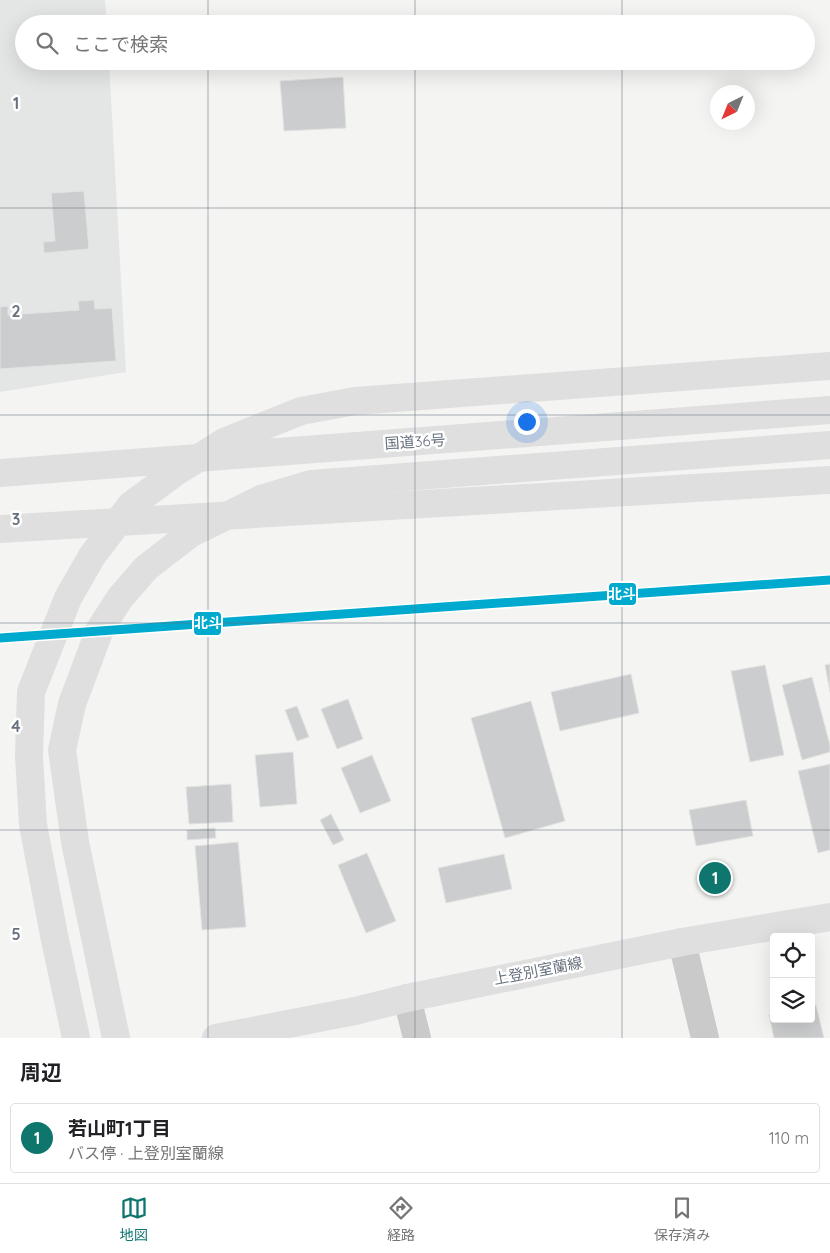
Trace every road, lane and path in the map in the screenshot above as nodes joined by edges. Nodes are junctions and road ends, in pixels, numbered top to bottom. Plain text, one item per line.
1 (830, 366) edge
2 (830, 410) edge
3 (830, 445) edge
4 (0, 473) edge
5 (830, 480) edge
6 (0, 529) edge
7 (830, 917) edge
8 (682, 942) junction
9 (407, 998) junction
10 (249, 1035) edge
11 (76, 1038) edge
12 (116, 1038) edge
13 (216, 1038) edge
14 (417, 1038) edge
15 (705, 1038) edge

1 - 11 main road
2 - 4 main road, 国道36号
3 - 12 main road
5 - 6 main road
7 - 8 main road, 上登別室蘭線
8 - 9 main road, 上登別室蘭線
8 - 15 street
9 - 10 main road, 上登別室蘭線
9 - 14 street
10 - 13 main road, 上登別室蘭線

